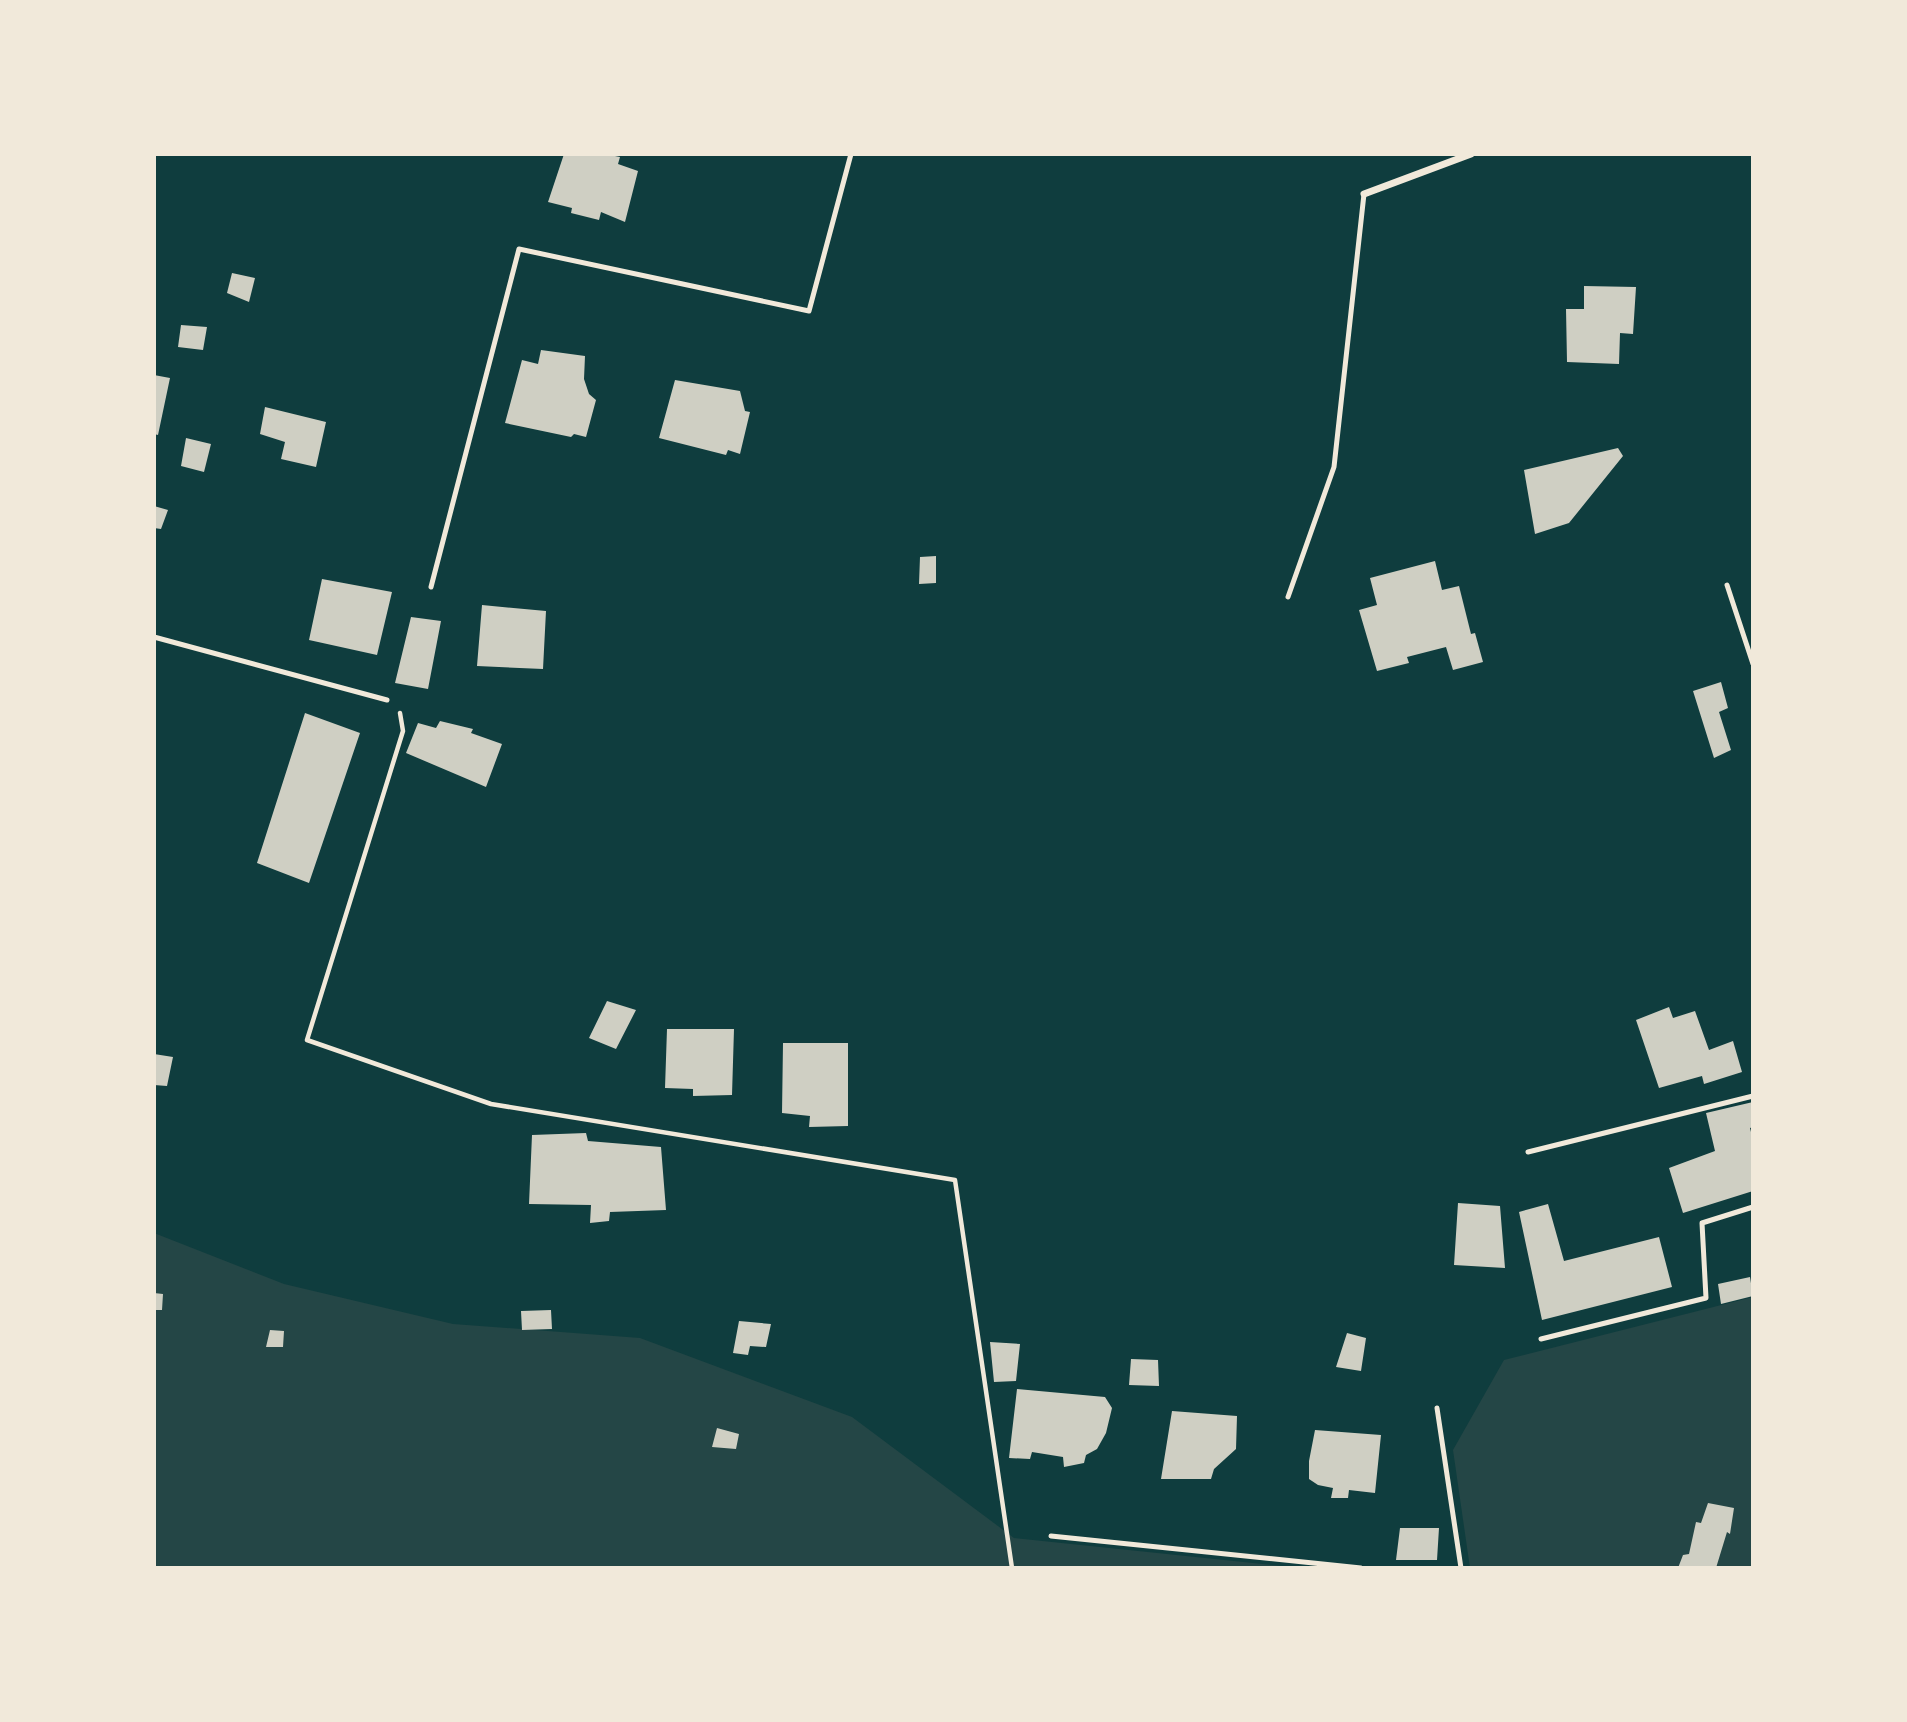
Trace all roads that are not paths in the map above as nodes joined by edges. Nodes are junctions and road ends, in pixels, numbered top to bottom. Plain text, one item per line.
1 (851, 154) edge
2 (1471, 154) edge
3 (1364, 194) joint
4 (1727, 585) dead end
5 (431, 587) dead end
6 (1289, 597) dead end
7 (154, 637) edge
8 (1753, 664) edge
9 (387, 700) road end
10 (1753, 1096) edge
11 (1528, 1152) dead end
12 (1753, 1207) edge
13 (1541, 1339) dead end
14 (1437, 1408) dead end
15 (1051, 1536) dead end
16 (1361, 1568) edge
17 (1461, 1568) edge

1 - 5 lane
2 - 3 street
3 - 6 lane
4 - 8 lane
7 - 9 lane
10 - 11 lane
12 - 13 lane
14 - 17 lane
15 - 16 lane

